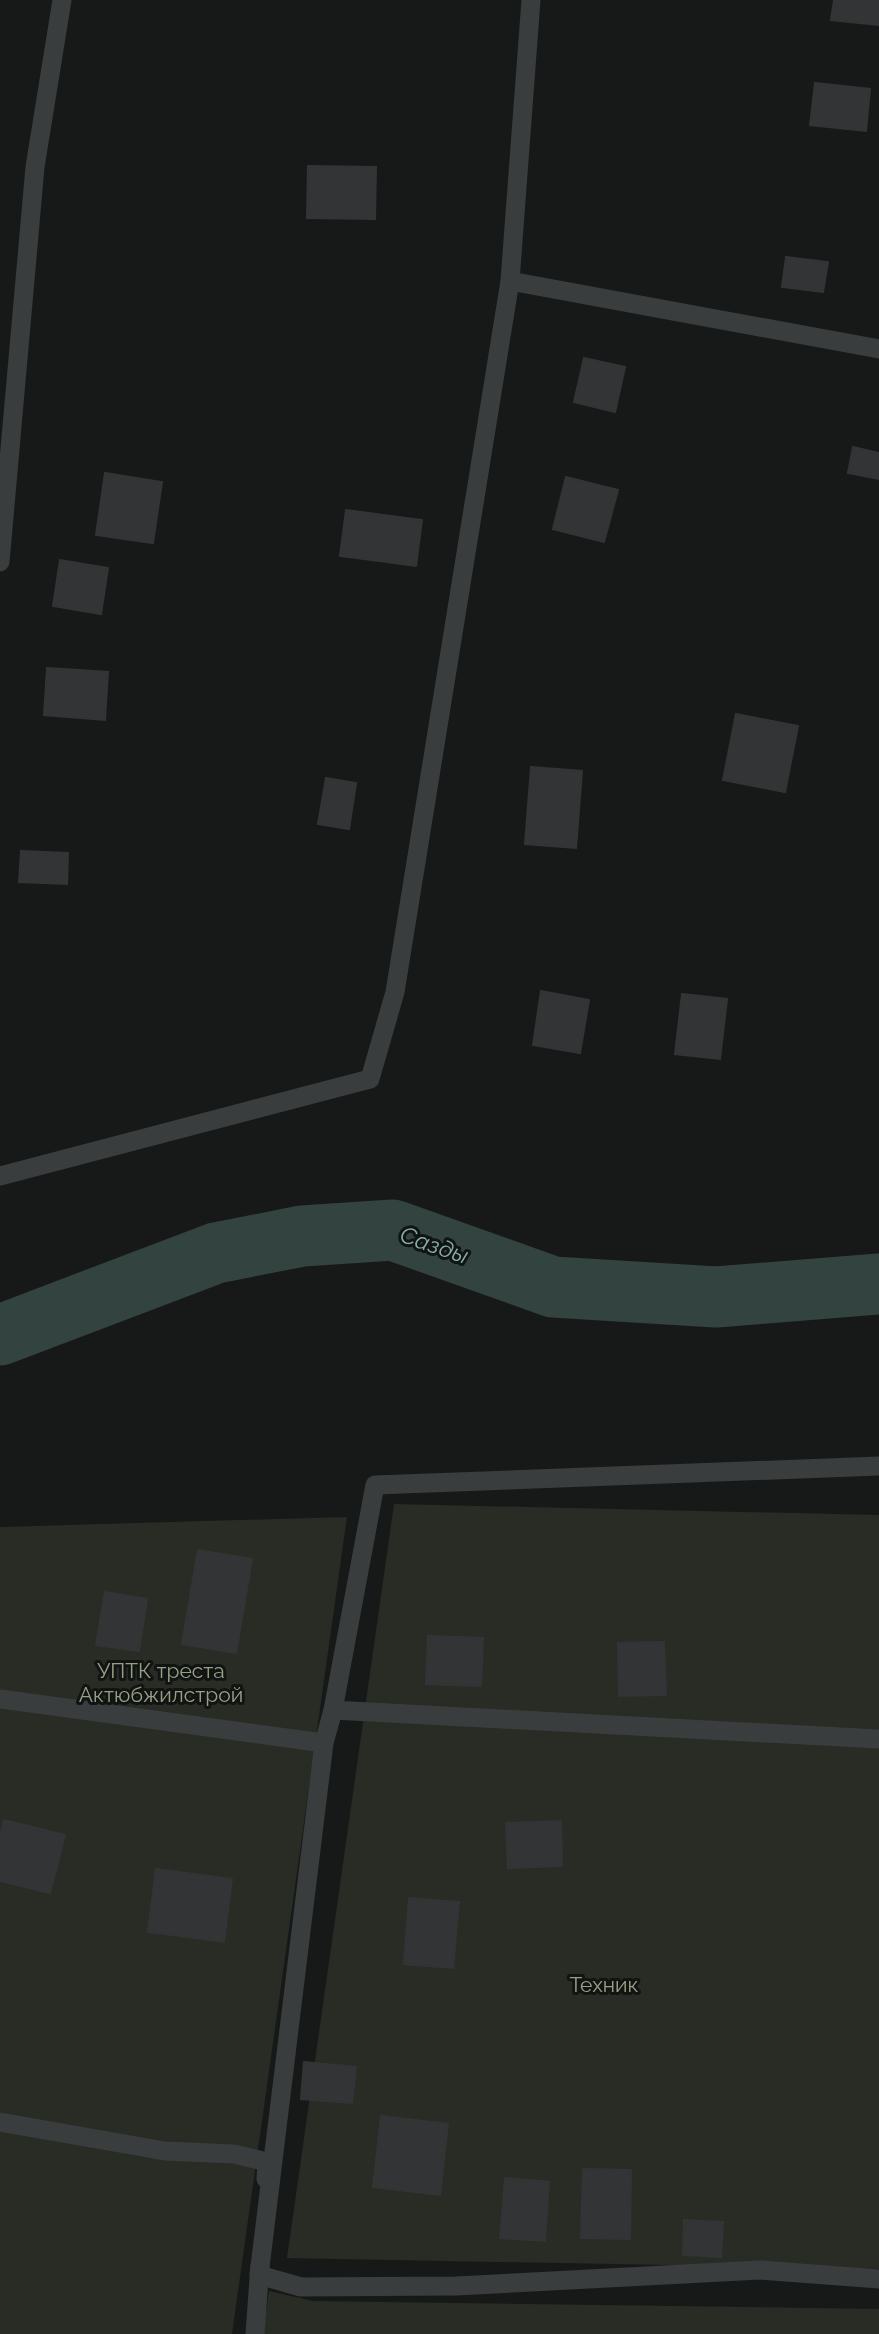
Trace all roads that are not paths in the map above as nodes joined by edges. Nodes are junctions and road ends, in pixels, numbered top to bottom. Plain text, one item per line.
1 (62, 0) edge
2 (531, 0) edge
3 (510, 281) junction
4 (879, 349) edge
5 (0, 562) edge
6 (0, 1176) edge
7 (879, 1466) edge
8 (0, 1699) edge
9 (333, 1710) junction
10 (879, 1739) edge
11 (324, 1743) junction
12 (0, 2122) edge
13 (259, 2275) junction
14 (879, 2279) edge
15 (255, 2334) edge

1 - 5 lane
2 - 3 lane
3 - 4 lane
3 - 6 lane
7 - 9 lane
8 - 11 lane
9 - 10 lane
9 - 11 lane
11 - 13 lane
12 - 13 lane
13 - 14 lane
13 - 15 lane

